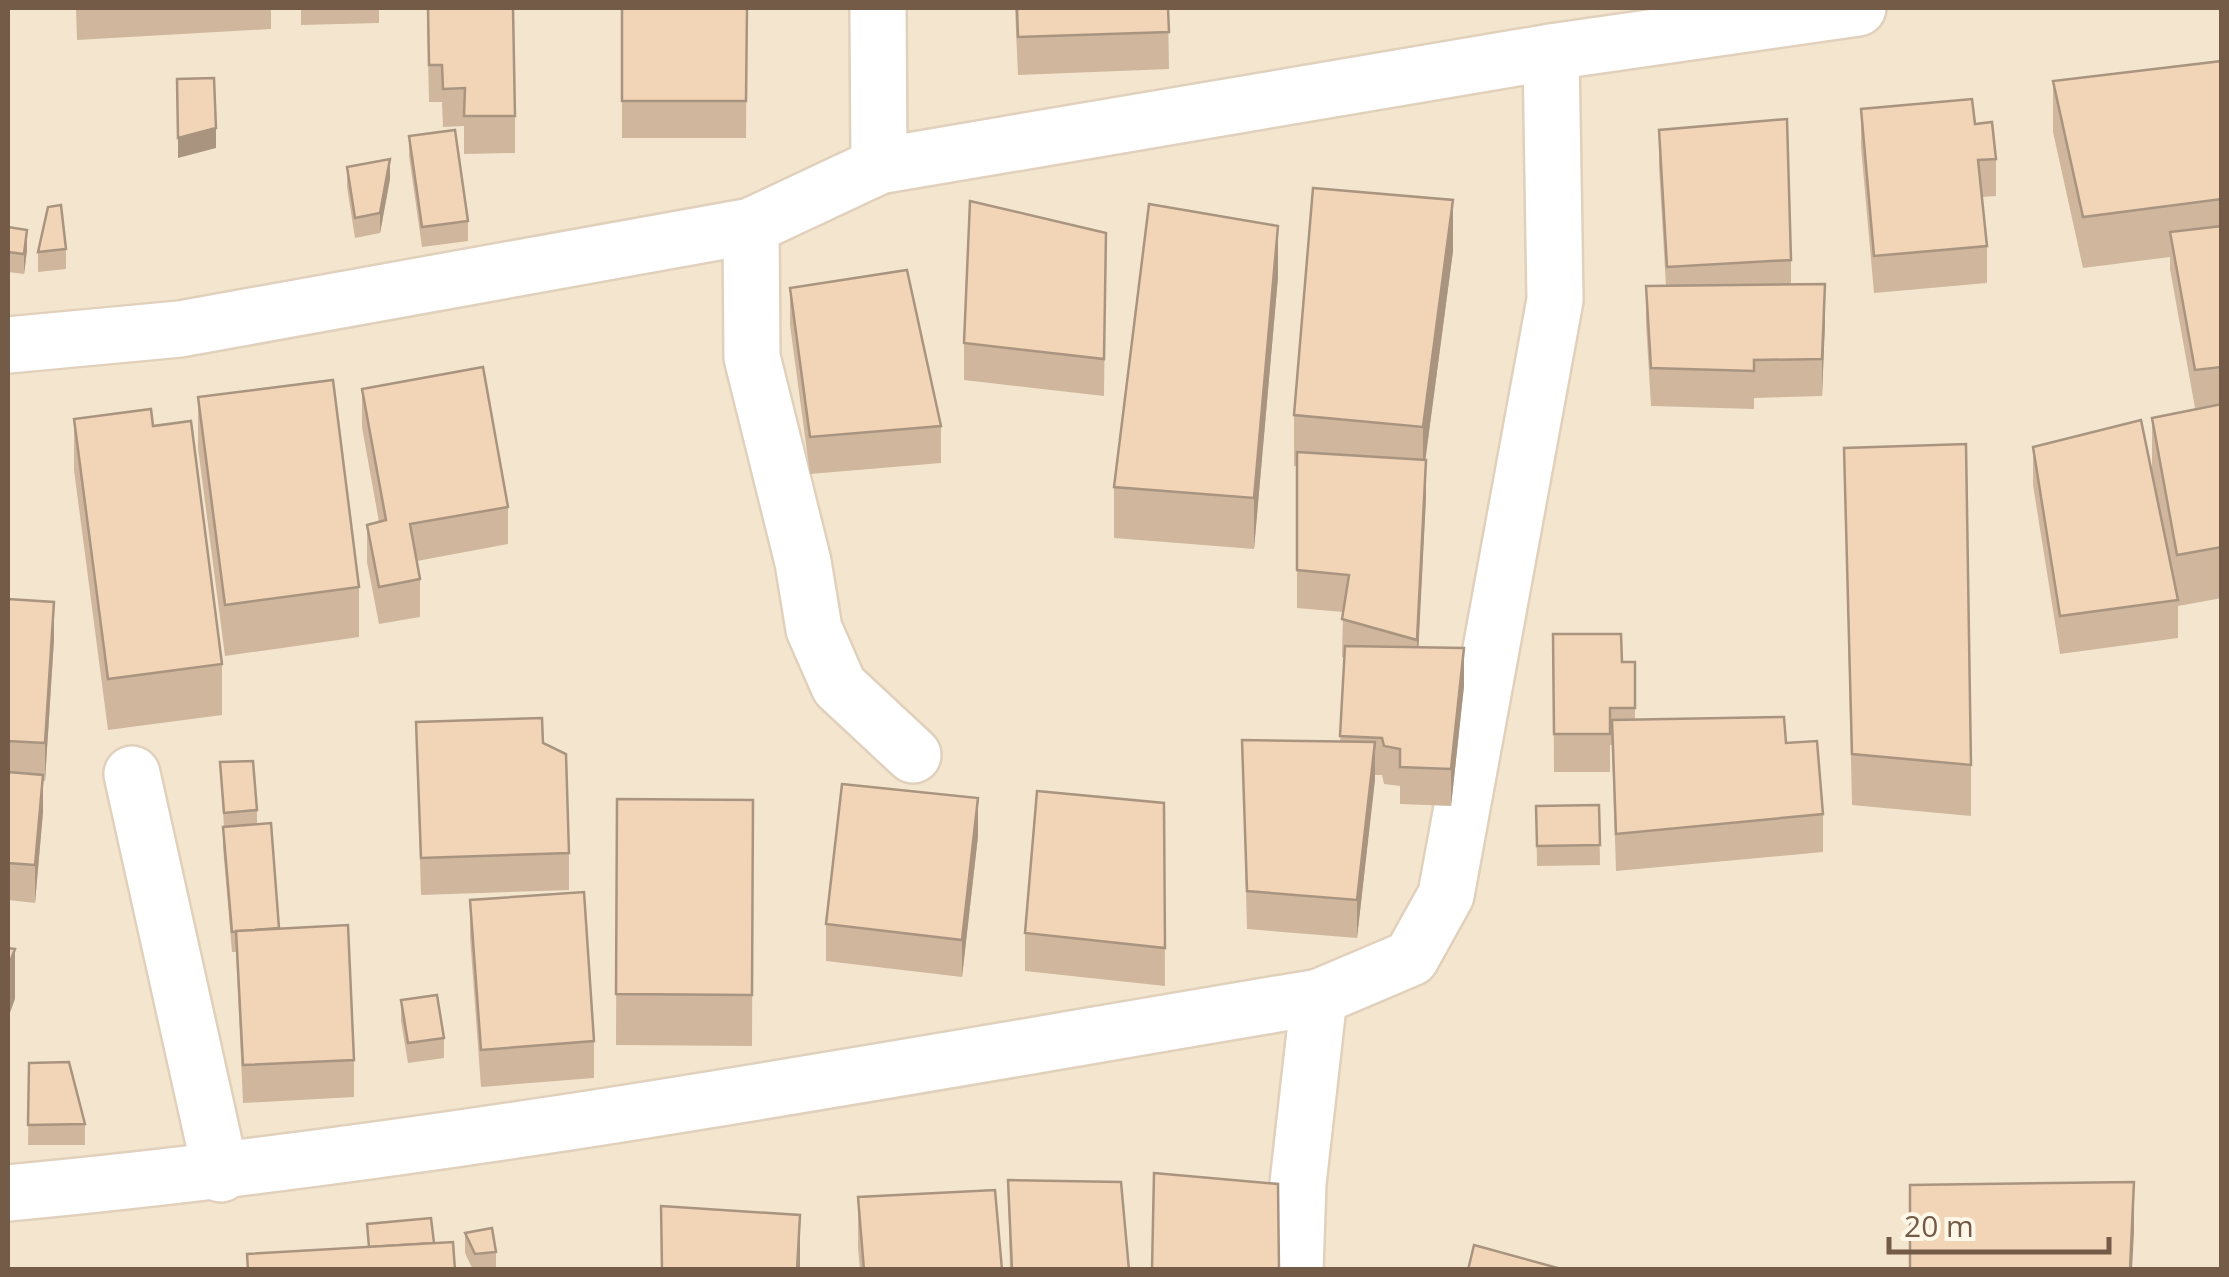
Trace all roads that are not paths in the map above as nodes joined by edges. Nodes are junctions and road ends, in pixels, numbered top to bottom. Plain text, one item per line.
1 (878, 8) edge
2 (1858, 8) edge
3 (1551, 52) junction
4 (878, 166) junction
5 (751, 226) junction
6 (8, 345) edge
7 (913, 755) dead end
8 (132, 774) dead end
9 (1320, 997) junction
10 (221, 1174) junction
11 (8, 1194) edge
12 (1296, 1270) edge

1 - 4 street
2 - 3 street
3 - 4 street
3 - 9 street
4 - 5 street
5 - 6 street
5 - 7 street
8 - 10 street
9 - 10 street
9 - 12 street
10 - 11 street

